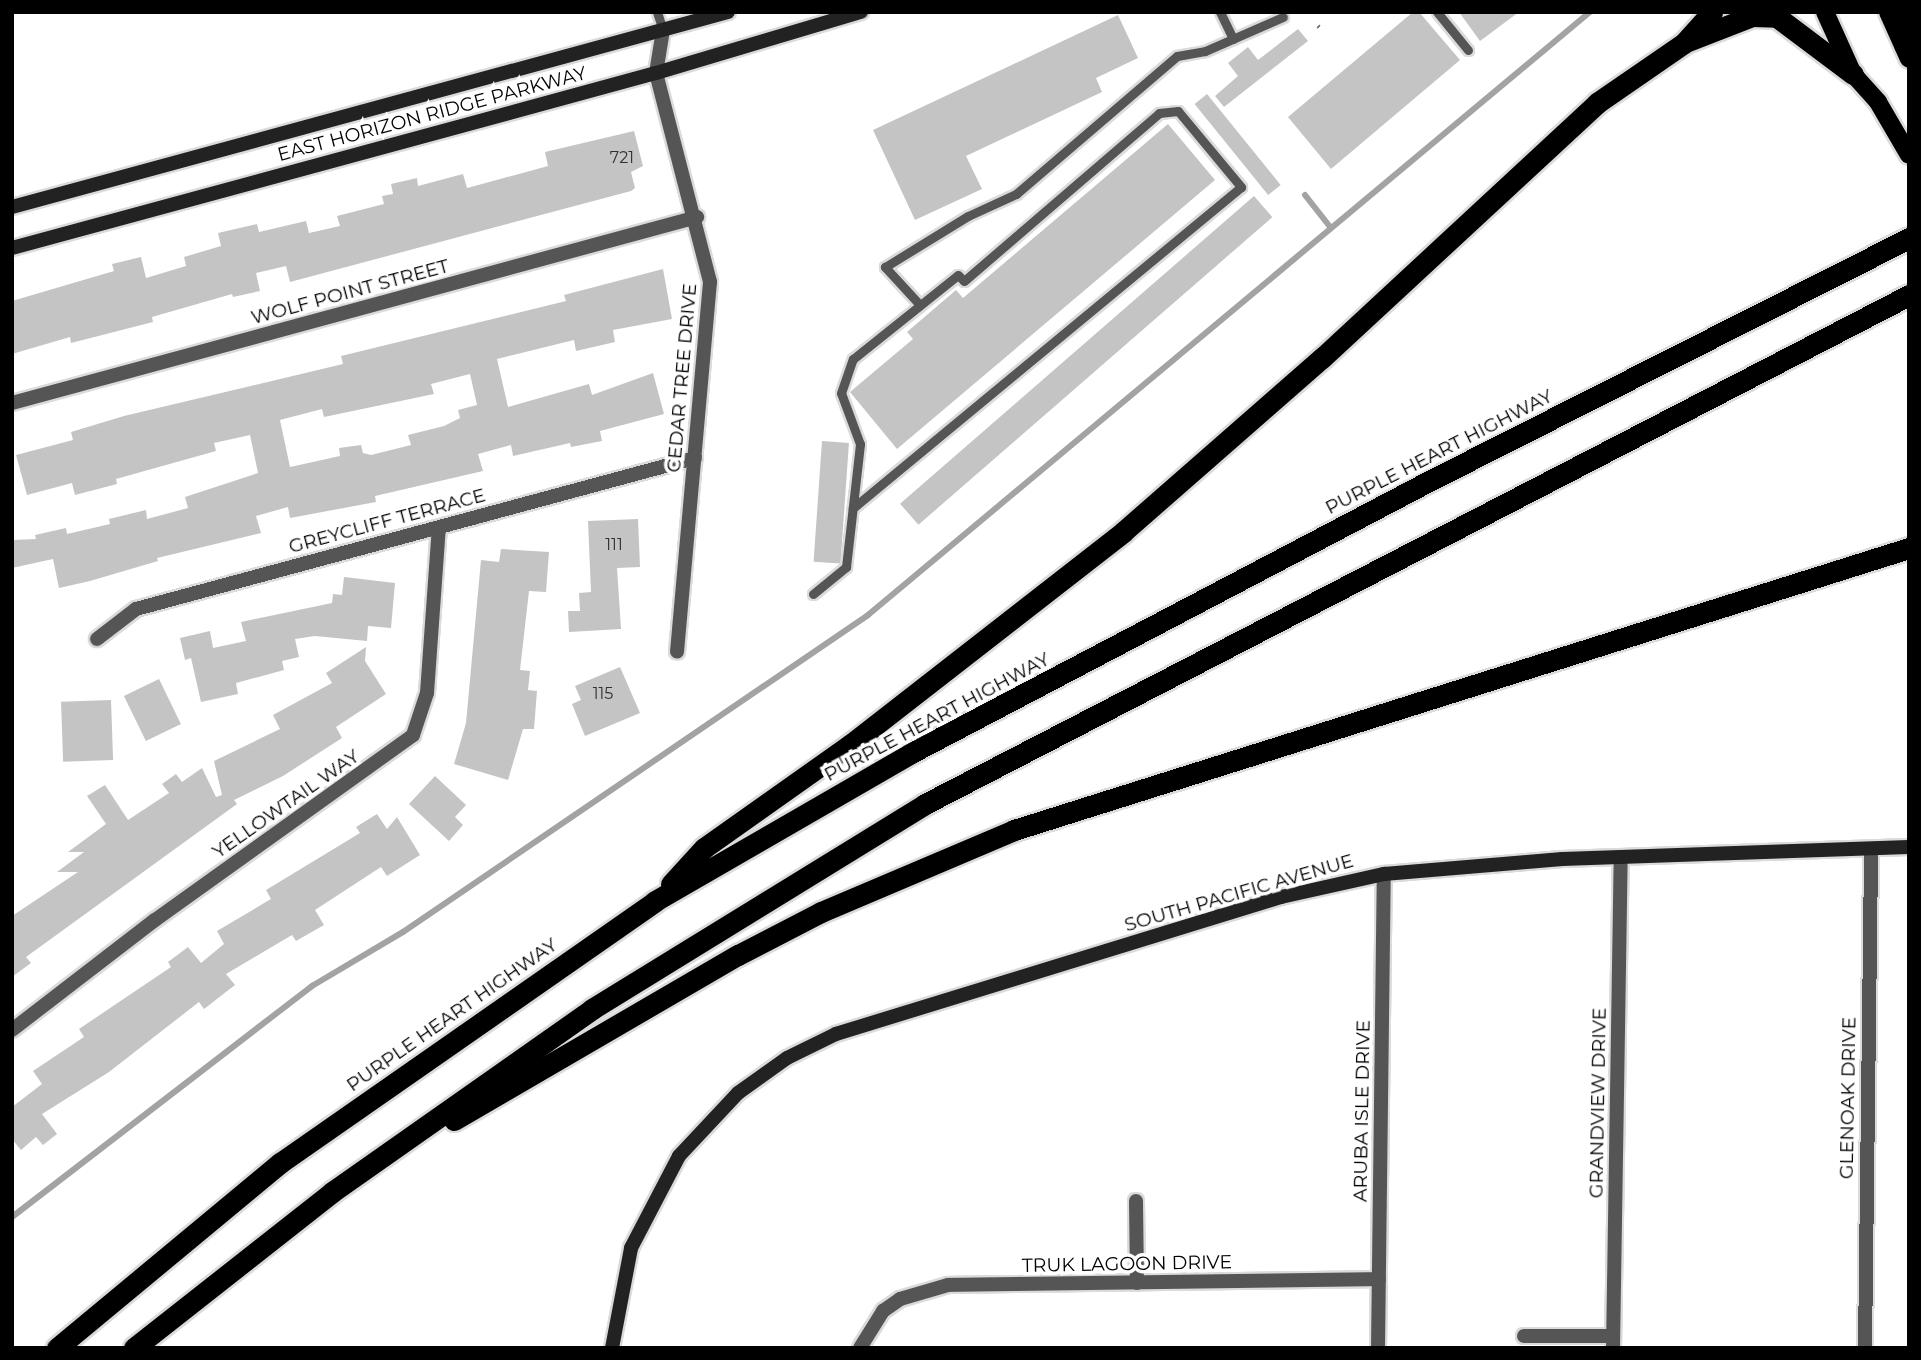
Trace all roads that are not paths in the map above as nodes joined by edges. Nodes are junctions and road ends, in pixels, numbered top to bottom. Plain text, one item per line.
1 (657, 12) edge
2 (728, 12) edge
3 (861, 12) edge
4 (1220, 12) edge
5 (1437, 12) edge
6 (1712, 12) edge
7 (1825, 12) edge
8 (1888, 12) edge
9 (1903, 12) edge
10 (1283, 17) dead end
11 (663, 30) junction
12 (1233, 39) junction
13 (1684, 43) junction
14 (1468, 50) dead end
15 (1906, 52) edge
16 (656, 73) junction
17 (1853, 74) junction
18 (1909, 155) edge
19 (12, 207) edge
20 (697, 217) junction
21 (1909, 238) edge
22 (12, 248) edge
23 (1909, 295) edge
24 (920, 305) junction
25 (12, 403) edge
26 (695, 458) junction
27 (852, 508) junction
28 (439, 527) junction
29 (1909, 548) edge
30 (813, 594) dead end
31 (96, 639) dead end
32 (677, 652) dead end
33 (1909, 847) edge
34 (1871, 849) junction
35 (1621, 858) junction
36 (1384, 874) junction
37 (655, 901) junction
38 (12, 1031) edge
39 (332, 1192) junction
40 (1136, 1201) dead end
41 (1379, 1279) junction
42 (1137, 1283) junction
43 (1524, 1336) dead end
44 (1613, 1342) edge
45 (57, 1348) edge
46 (134, 1348) edge
47 (612, 1348) edge
48 (860, 1348) edge
49 (1378, 1348) edge
50 (1865, 1348) edge

1 - 11 lane
2 - 11 main road, EAST HORIZON RIDGE PARKWAY
3 - 16 main road, EAST HORIZON RIDGE PARKWAY
4 - 12 lane
5 - 14 lane
6 - 13 highway
7 - 17 main road
8 - 15 main road
9 - 15 highway
10 - 12 lane
11 - 16 street, CEDAR TREE DRIVE
11 - 19 main road, EAST HORIZON RIDGE PARKWAY
12 - 24 lane
13 - 17 highway
13 - 37 highway
16 - 20 street, CEDAR TREE DRIVE
16 - 22 main road, EAST HORIZON RIDGE PARKWAY
17 - 18 main road
20 - 25 street, WOLF POINT STREET
20 - 26 street, CEDAR TREE DRIVE
21 - 37 highway, PURPLE HEART HIGHWAY
23 - 39 highway
24 - 27 lane
24 - 27 lane
26 - 28 street, GREYCLIFF TERRACE
26 - 32 street, CEDAR TREE DRIVE
27 - 30 lane
28 - 31 street, GREYCLIFF TERRACE
28 - 38 street, YELLOWTAIL WAY
29 - 39 highway
33 - 34 main road, SOUTH PACIFIC AVENUE
34 - 35 main road, SOUTH PACIFIC AVENUE
34 - 50 street, GLENOAK DRIVE
35 - 36 main road, SOUTH PACIFIC AVENUE
35 - 44 street, GRANDVIEW DRIVE
36 - 41 street, ARUBA ISLE DRIVE
36 - 47 main road, SOUTH PACIFIC AVENUE
37 - 45 highway, PURPLE HEART HIGHWAY
39 - 46 highway
40 - 42 street
41 - 42 street, TRUK LAGOON DRIVE
41 - 49 street, ARUBA ISLE DRIVE
42 - 48 street, TRUK LAGOON DRIVE
43 - 44 street

